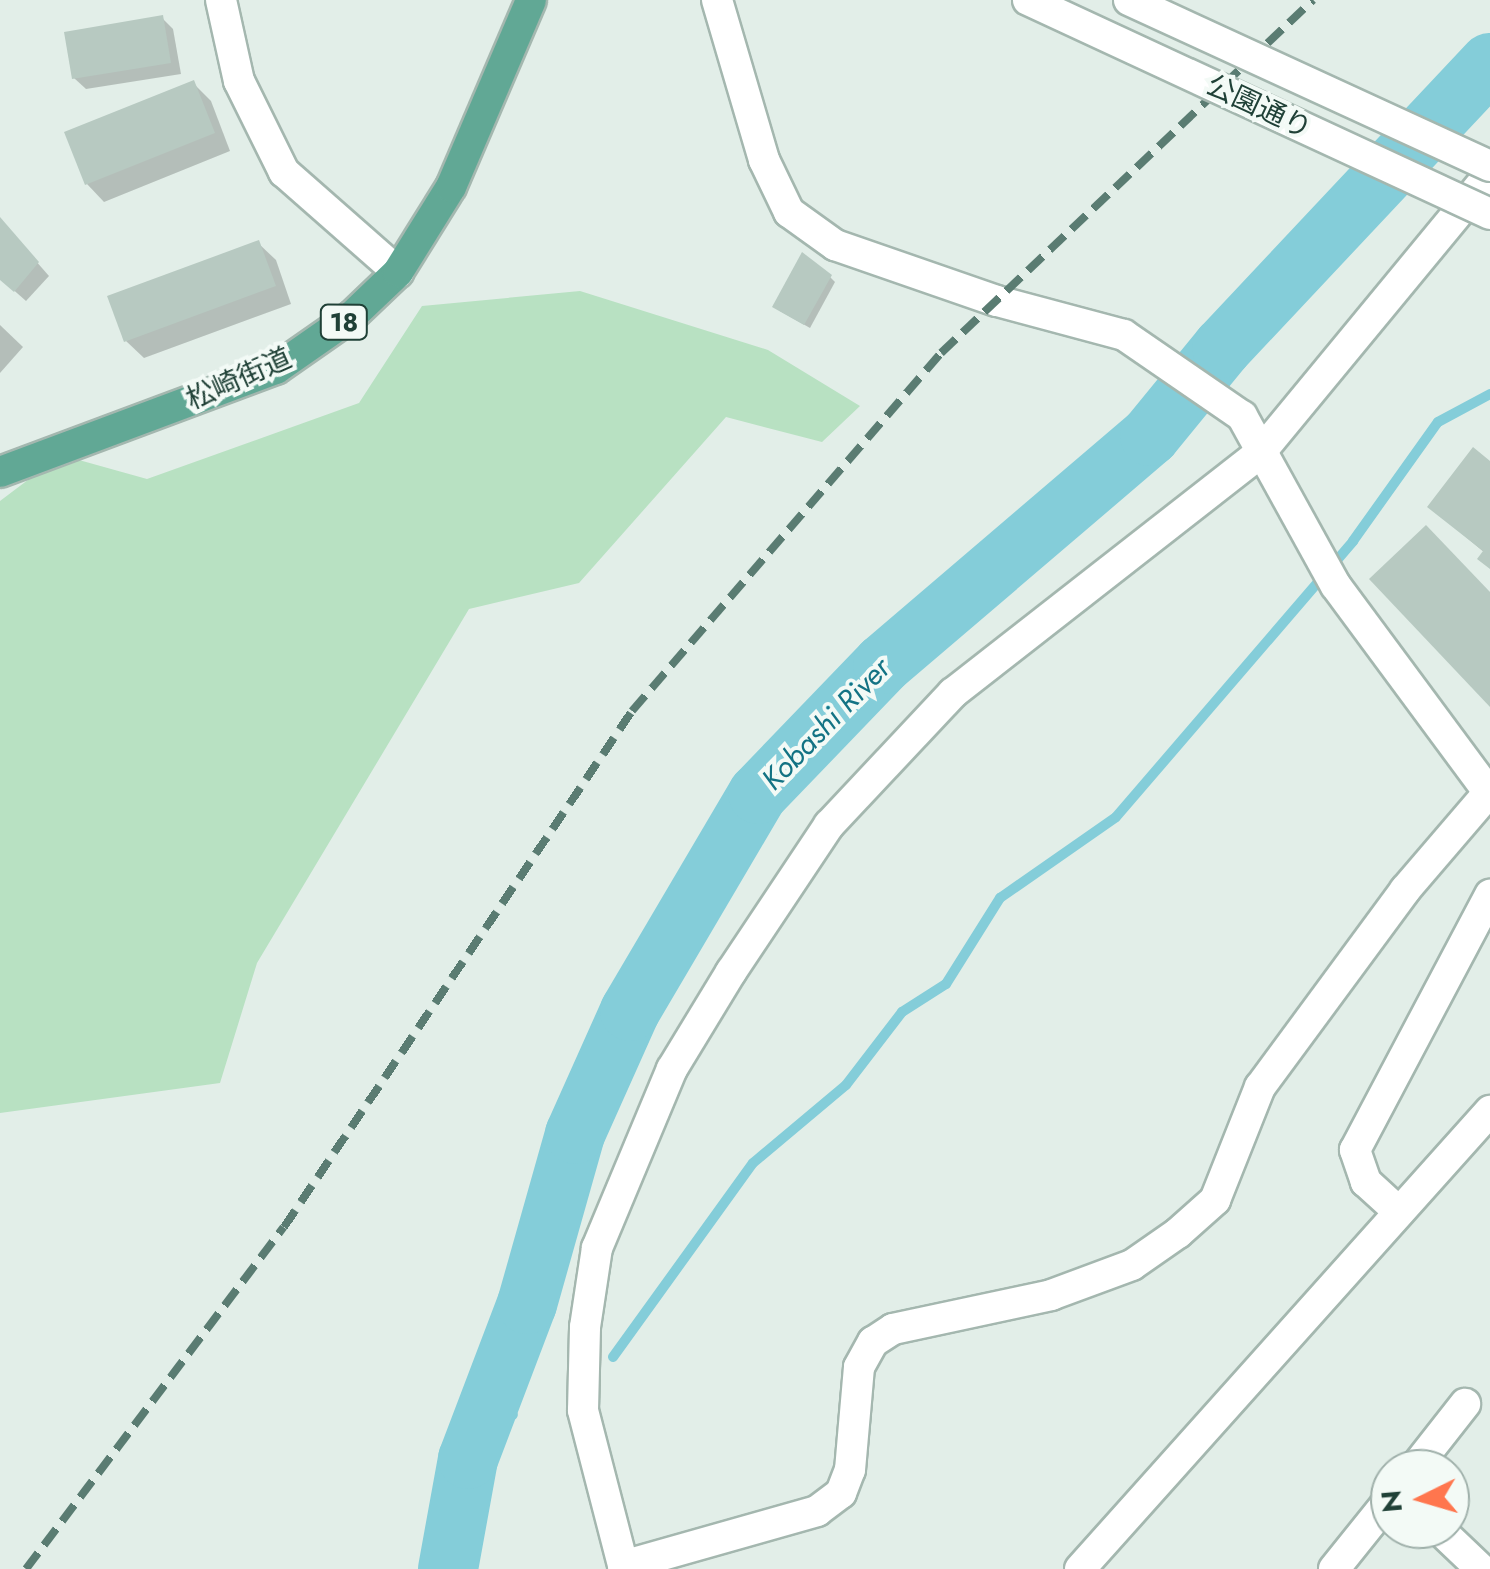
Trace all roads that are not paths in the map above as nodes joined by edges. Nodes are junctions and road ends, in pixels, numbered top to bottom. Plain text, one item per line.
1 (221, 0) edge
2 (531, 0) edge
3 (717, 0) edge
4 (1028, 0) edge
5 (1129, 0) edge
6 (1490, 166) edge
7 (1490, 174) edge
8 (1490, 214) edge
9 (398, 272) junction
10 (1260, 453) junction
11 (0, 472) edge
12 (1490, 792) edge
13 (1490, 894) edge
14 (1490, 1112) edge
15 (1399, 1212) junction
16 (1465, 1404) dead end
17 (1430, 1449) edge
18 (1370, 1524) edge
19 (1460, 1549) edge
20 (623, 1567) edge
21 (1080, 1569) edge
22 (1334, 1569) edge
23 (1482, 1569) edge

1 - 9 street
2 - 9 main road, 松崎街道 / 18
3 - 10 street
4 - 8 street, 公園通り, bridge
5 - 6 street, 公園通り, bridge
7 - 10 street
9 - 11 main road, 松崎街道 / 18
10 - 12 street
10 - 20 street
12 - 20 street
13 - 15 street
14 - 15 street
15 - 21 street
16 - 17 street
18 - 22 street
19 - 23 street

